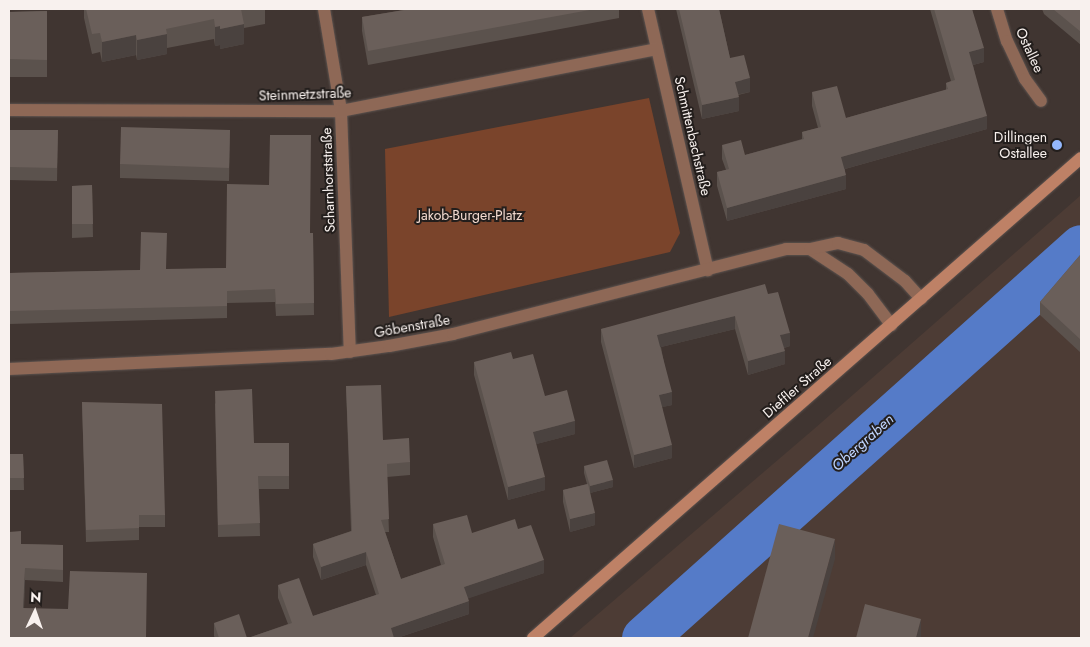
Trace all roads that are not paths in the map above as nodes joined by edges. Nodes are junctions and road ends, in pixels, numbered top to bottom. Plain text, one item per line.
1 (324, 9) edge
2 (648, 9) edge
3 (997, 9) edge
4 (658, 49) junction
5 (1041, 101) dead end
6 (9, 110) edge
7 (341, 112) junction
8 (1081, 158) edge
9 (810, 249) junction
10 (708, 270) junction
11 (921, 299) junction
12 (891, 325) junction
13 (350, 352) junction
14 (9, 369) edge
15 (532, 638) edge

1 - 7 street, Scharnhorststraße
2 - 4 street, Schmittenbachstraße
3 - 5 street, Ostallee
4 - 7 street, Steinmetzstraße
4 - 10 street, Schmittenbachstraße
6 - 7 street, Steinmetzstraße
7 - 13 street, Scharnhorststraße
8 - 11 main road, Dieffler Straße
9 - 10 street, Göbenstraße
9 - 11 street, Göbenstraße
9 - 12 street
10 - 13 street, Göbenstraße
11 - 12 main road, Dieffler Straße
12 - 15 main road, Dieffler Straße
13 - 14 street, Göbenstraße

